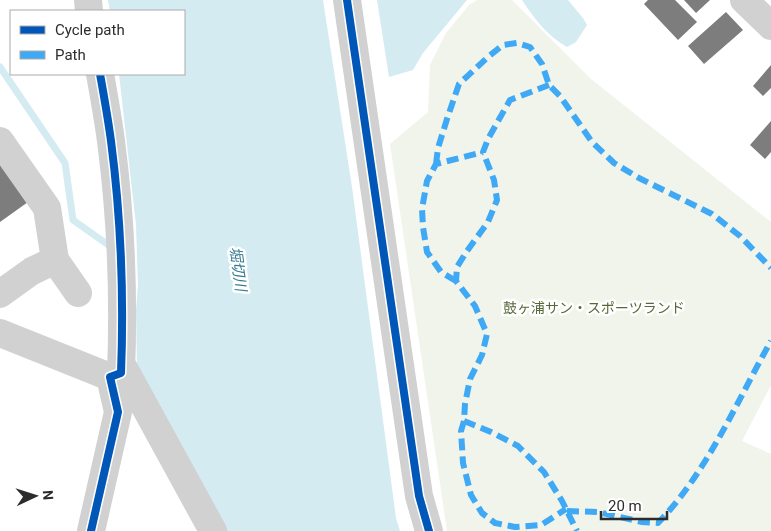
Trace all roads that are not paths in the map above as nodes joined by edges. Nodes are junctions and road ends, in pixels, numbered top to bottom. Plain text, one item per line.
1 (347, 0) edge
2 (744, 0) edge
3 (771, 26) edge
4 (100, 75) edge
5 (0, 141) edge
6 (55, 260) junction
7 (78, 293) dead end
8 (0, 294) edge
9 (0, 333) edge
10 (116, 370) junction
11 (91, 531) edge
12 (213, 531) edge
13 (428, 531) edge

1 - 13 street
2 - 3 street
4 - 10 street
5 - 6 street
6 - 7 street
6 - 8 street
9 - 10 street
10 - 11 street
10 - 12 street

